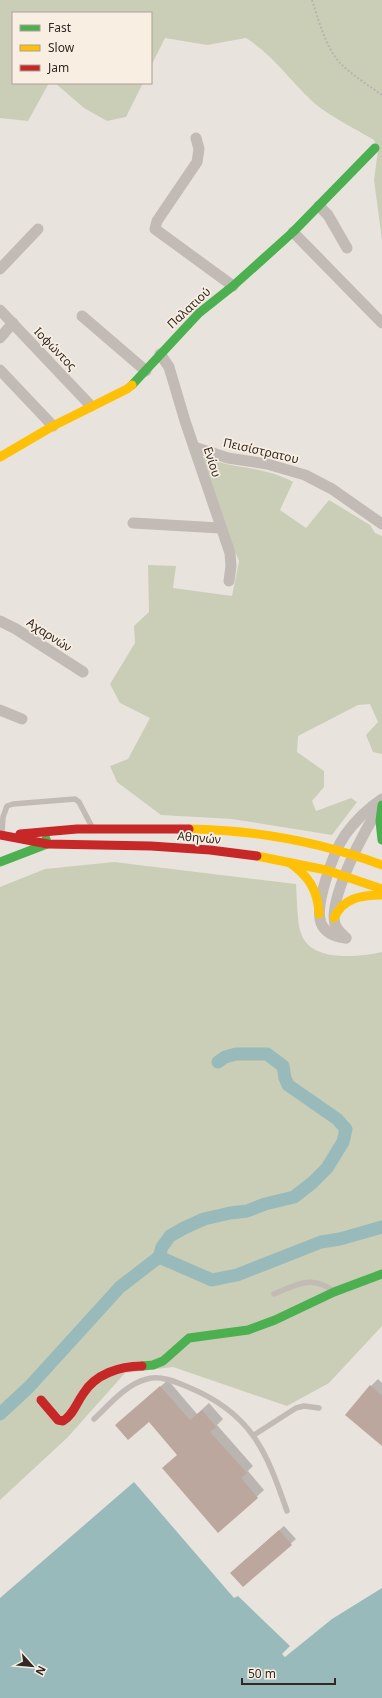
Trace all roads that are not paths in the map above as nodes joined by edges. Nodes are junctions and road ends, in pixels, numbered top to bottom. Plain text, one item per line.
1 (196, 138) dead end
2 (375, 148) dead end
3 (319, 206) junction
4 (38, 229) dead end
5 (293, 232) junction
6 (347, 248) dead end
7 (0, 269) edge
8 (233, 286) junction
9 (0, 310) edge
10 (82, 316) dead end
11 (13, 322) junction
12 (382, 324) edge
13 (0, 338) edge
14 (160, 354) junction
15 (0, 370) edge
16 (146, 371) junction
17 (92, 406) junction
18 (53, 426) junction
19 (194, 447) junction
20 (0, 457) edge
21 (133, 523) dead end
22 (382, 524) edge
23 (220, 528) junction
24 (229, 581) dead end
25 (0, 621) edge
26 (83, 672) dead end
27 (0, 710) edge
28 (22, 720) dead end
29 (382, 799) edge
30 (382, 805) edge
31 (93, 828) junction
32 (46, 830) junction
33 (3, 835) edge
34 (382, 840) edge
35 (47, 844) junction
36 (337, 849) junction
37 (354, 854) junction
38 (286, 860) junction
39 (0, 862) edge
40 (382, 865) edge
41 (329, 871) junction
42 (345, 876) junction
43 (382, 890) edge
44 (382, 895) edge
45 (319, 914) junction
46 (334, 918) junction
47 (382, 1274) edge
48 (334, 1292) junction
49 (274, 1294) dead end
50 (41, 1400) dead end
51 (319, 1408) dead end
52 (94, 1419) dead end
53 (254, 1435) junction
54 (287, 1511) dead end

1 - 8 street
2 - 3 street, Παλατιού
3 - 5 street, Παλατιού
3 - 6 street
4 - 7 street
5 - 8 street, Παλατιού
5 - 12 street
8 - 14 street, Παλατιού
9 - 11 street, Ιοφώντος
10 - 16 street
11 - 13 street
11 - 17 street, Ιοφώντος
14 - 16 street, Παλατιού
14 - 19 street, Ενίου
15 - 18 street
16 - 17 street, Παλατιού
17 - 18 street, Παλατιού
18 - 20 street, Παλατιού
19 - 22 street, Πεισίστρατου
19 - 23 street, Ενίου
21 - 23 street
23 - 24 street, Ενίου
25 - 26 street, Αχαρνών
27 - 28 street
29 - 36 street
30 - 34 street
30 - 37 street
31 - 32 street, Αθηνών
31 - 33 lane
31 - 36 street, Αθηνών
32 - 33 street, Αθηνών
32 - 35 street
33 - 35 street, Αθηνών
35 - 38 street, Αθηνών
35 - 39 street
36 - 37 street, Αθηνών
36 - 41 street
37 - 40 street, Αθηνών
37 - 42 street
38 - 41 street, Αθηνών
38 - 45 street
41 - 42 street, Αθηνών
41 - 45 street
42 - 43 street, Αθηνών
42 - 46 street
44 - 46 street
45 - 46 street
47 - 48 street
48 - 49 lane
48 - 50 street
51 - 53 lane
52 - 53 lane
53 - 54 lane

